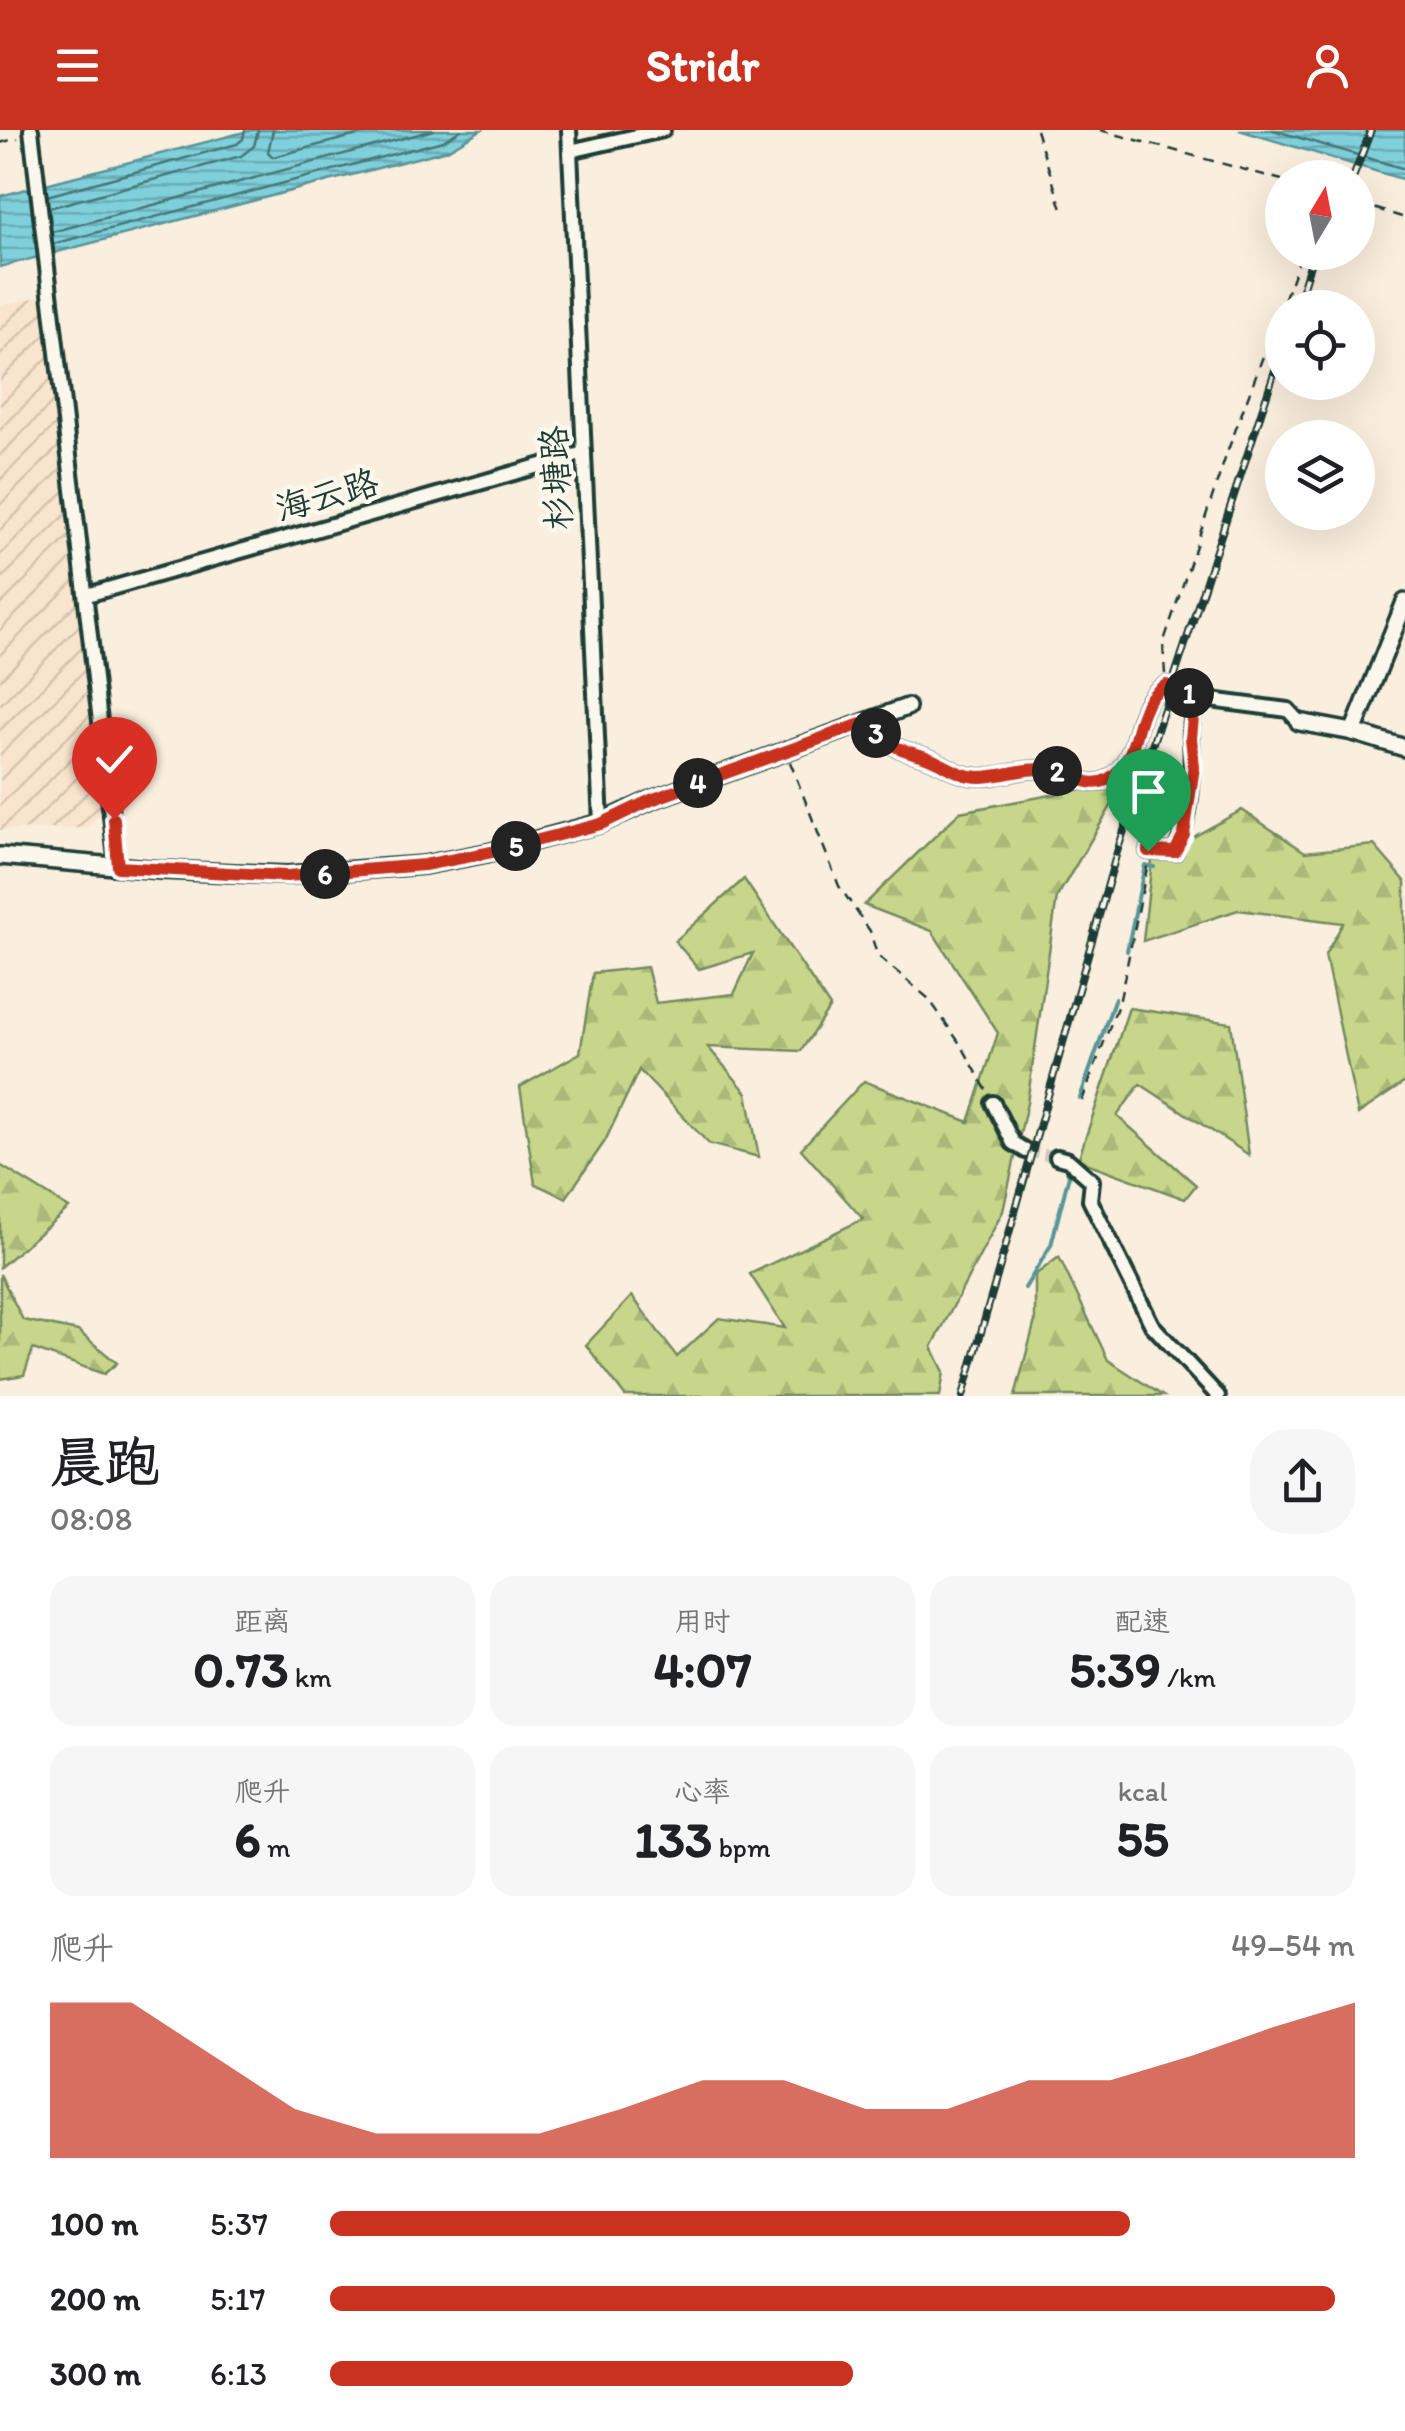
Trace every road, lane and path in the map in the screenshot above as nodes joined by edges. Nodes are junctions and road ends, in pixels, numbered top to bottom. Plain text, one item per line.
1 (31, 130) edge
2 (570, 130) edge
3 (663, 130) edge
4 (1036, 130) edge
5 (1100, 130) edge
6 (570, 151) junction
7 (1265, 175) edge
8 (1375, 208) edge
9 (1064, 216) dead end
10 (1405, 218) edge
11 (1295, 270) edge
12 (584, 453) junction
13 (87, 595) junction
14 (1405, 602) edge
15 (1166, 685) junction
16 (1195, 698) junction
17 (907, 708) dead end
18 (1299, 722) joint
19 (864, 723) junction
20 (1353, 732) junction
21 (1405, 748) edge
22 (786, 752) junction
23 (601, 824) junction
24 (0, 856) edge
25 (1148, 856) joint
26 (118, 867) junction
27 (1082, 1101) dead end
28 (993, 1102) joint
29 (1026, 1151) tunnel mouth
30 (1057, 1157) tunnel mouth
31 (1218, 1396) edge

1 - 13 street
2 - 6 street, 杉塘路
3 - 6 street
4 - 9 path
5 - 7 path
6 - 12 street, 杉塘路
8 - 10 path
11 - 15 path
12 - 13 street, 海云路
12 - 23 street, 杉塘路
13 - 26 street
14 - 20 main road
15 - 16 street
15 - 19 street
16 - 18 street
16 - 25 street
17 - 19 main road
18 - 20 main road
19 - 22 main road
20 - 21 main road
22 - 23 main road
22 - 28 path
23 - 26 main road
24 - 26 main road
25 - 27 path
28 - 29 street
30 - 31 street

